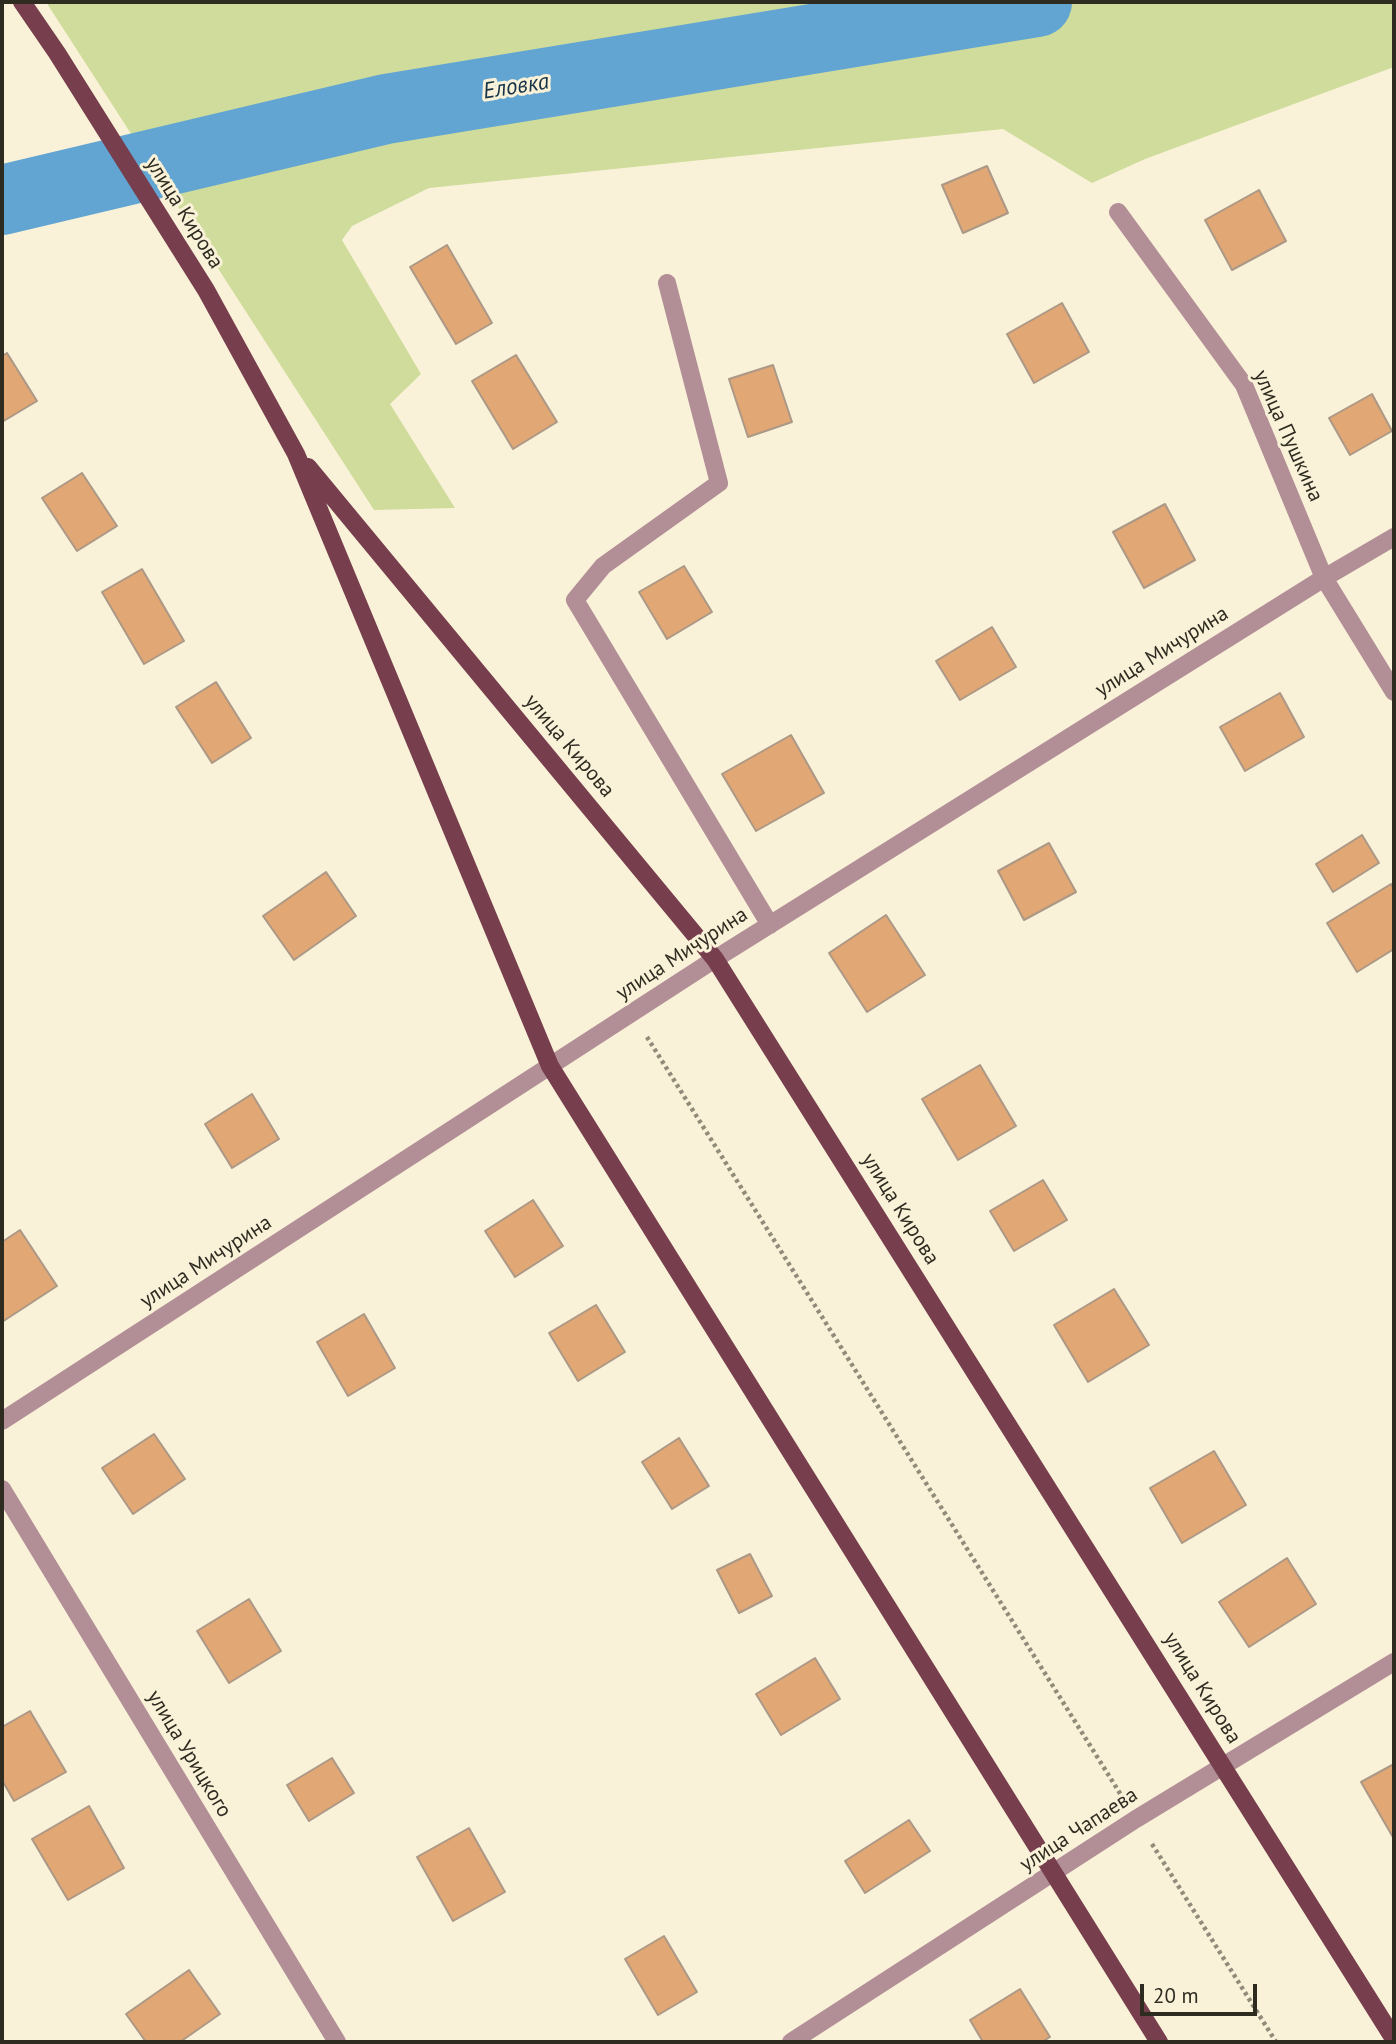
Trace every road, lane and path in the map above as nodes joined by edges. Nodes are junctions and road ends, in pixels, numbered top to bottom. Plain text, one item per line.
1 (22, 2) edge
2 (1118, 212) dead end
3 (667, 283) dead end
4 (296, 454) junction
5 (1394, 537) edge
6 (1324, 578) junction
7 (1394, 692) edge
8 (770, 925) junction
9 (715, 958) junction
10 (633, 1013) junction
11 (550, 1066) junction
12 (2, 1421) edge
13 (2, 1489) edge
14 (1394, 1662) edge
15 (1224, 1766) junction
16 (1136, 1819) junction
17 (1054, 1873) junction
18 (1394, 2039) edge
19 (337, 2042) edge
20 (791, 2042) edge
21 (1159, 2042) edge
22 (1276, 2042) edge

1 - 4 main road, улица Кирова
2 - 6 street, улица Пушкина
3 - 8 street
4 - 9 main road, улица Кирова
4 - 11 main road, улица Кирова
5 - 6 street, улица Мичурина
6 - 7 street, улица Пушкина
6 - 8 street, улица Мичурина
8 - 9 street, улица Мичурина
9 - 10 street, улица Мичурина
9 - 15 main road, улица Кирова
10 - 11 street, улица Мичурина
10 - 16 path
11 - 12 street, улица Мичурина
11 - 17 main road, улица Кирова
13 - 19 street, улица Урицкого
14 - 15 street, улица Чапаева
15 - 16 street, улица Чапаева
15 - 18 main road, улица Кирова
16 - 17 street, улица Чапаева
16 - 22 path
17 - 20 street, улица Чапаева
17 - 21 main road, улица Кирова

